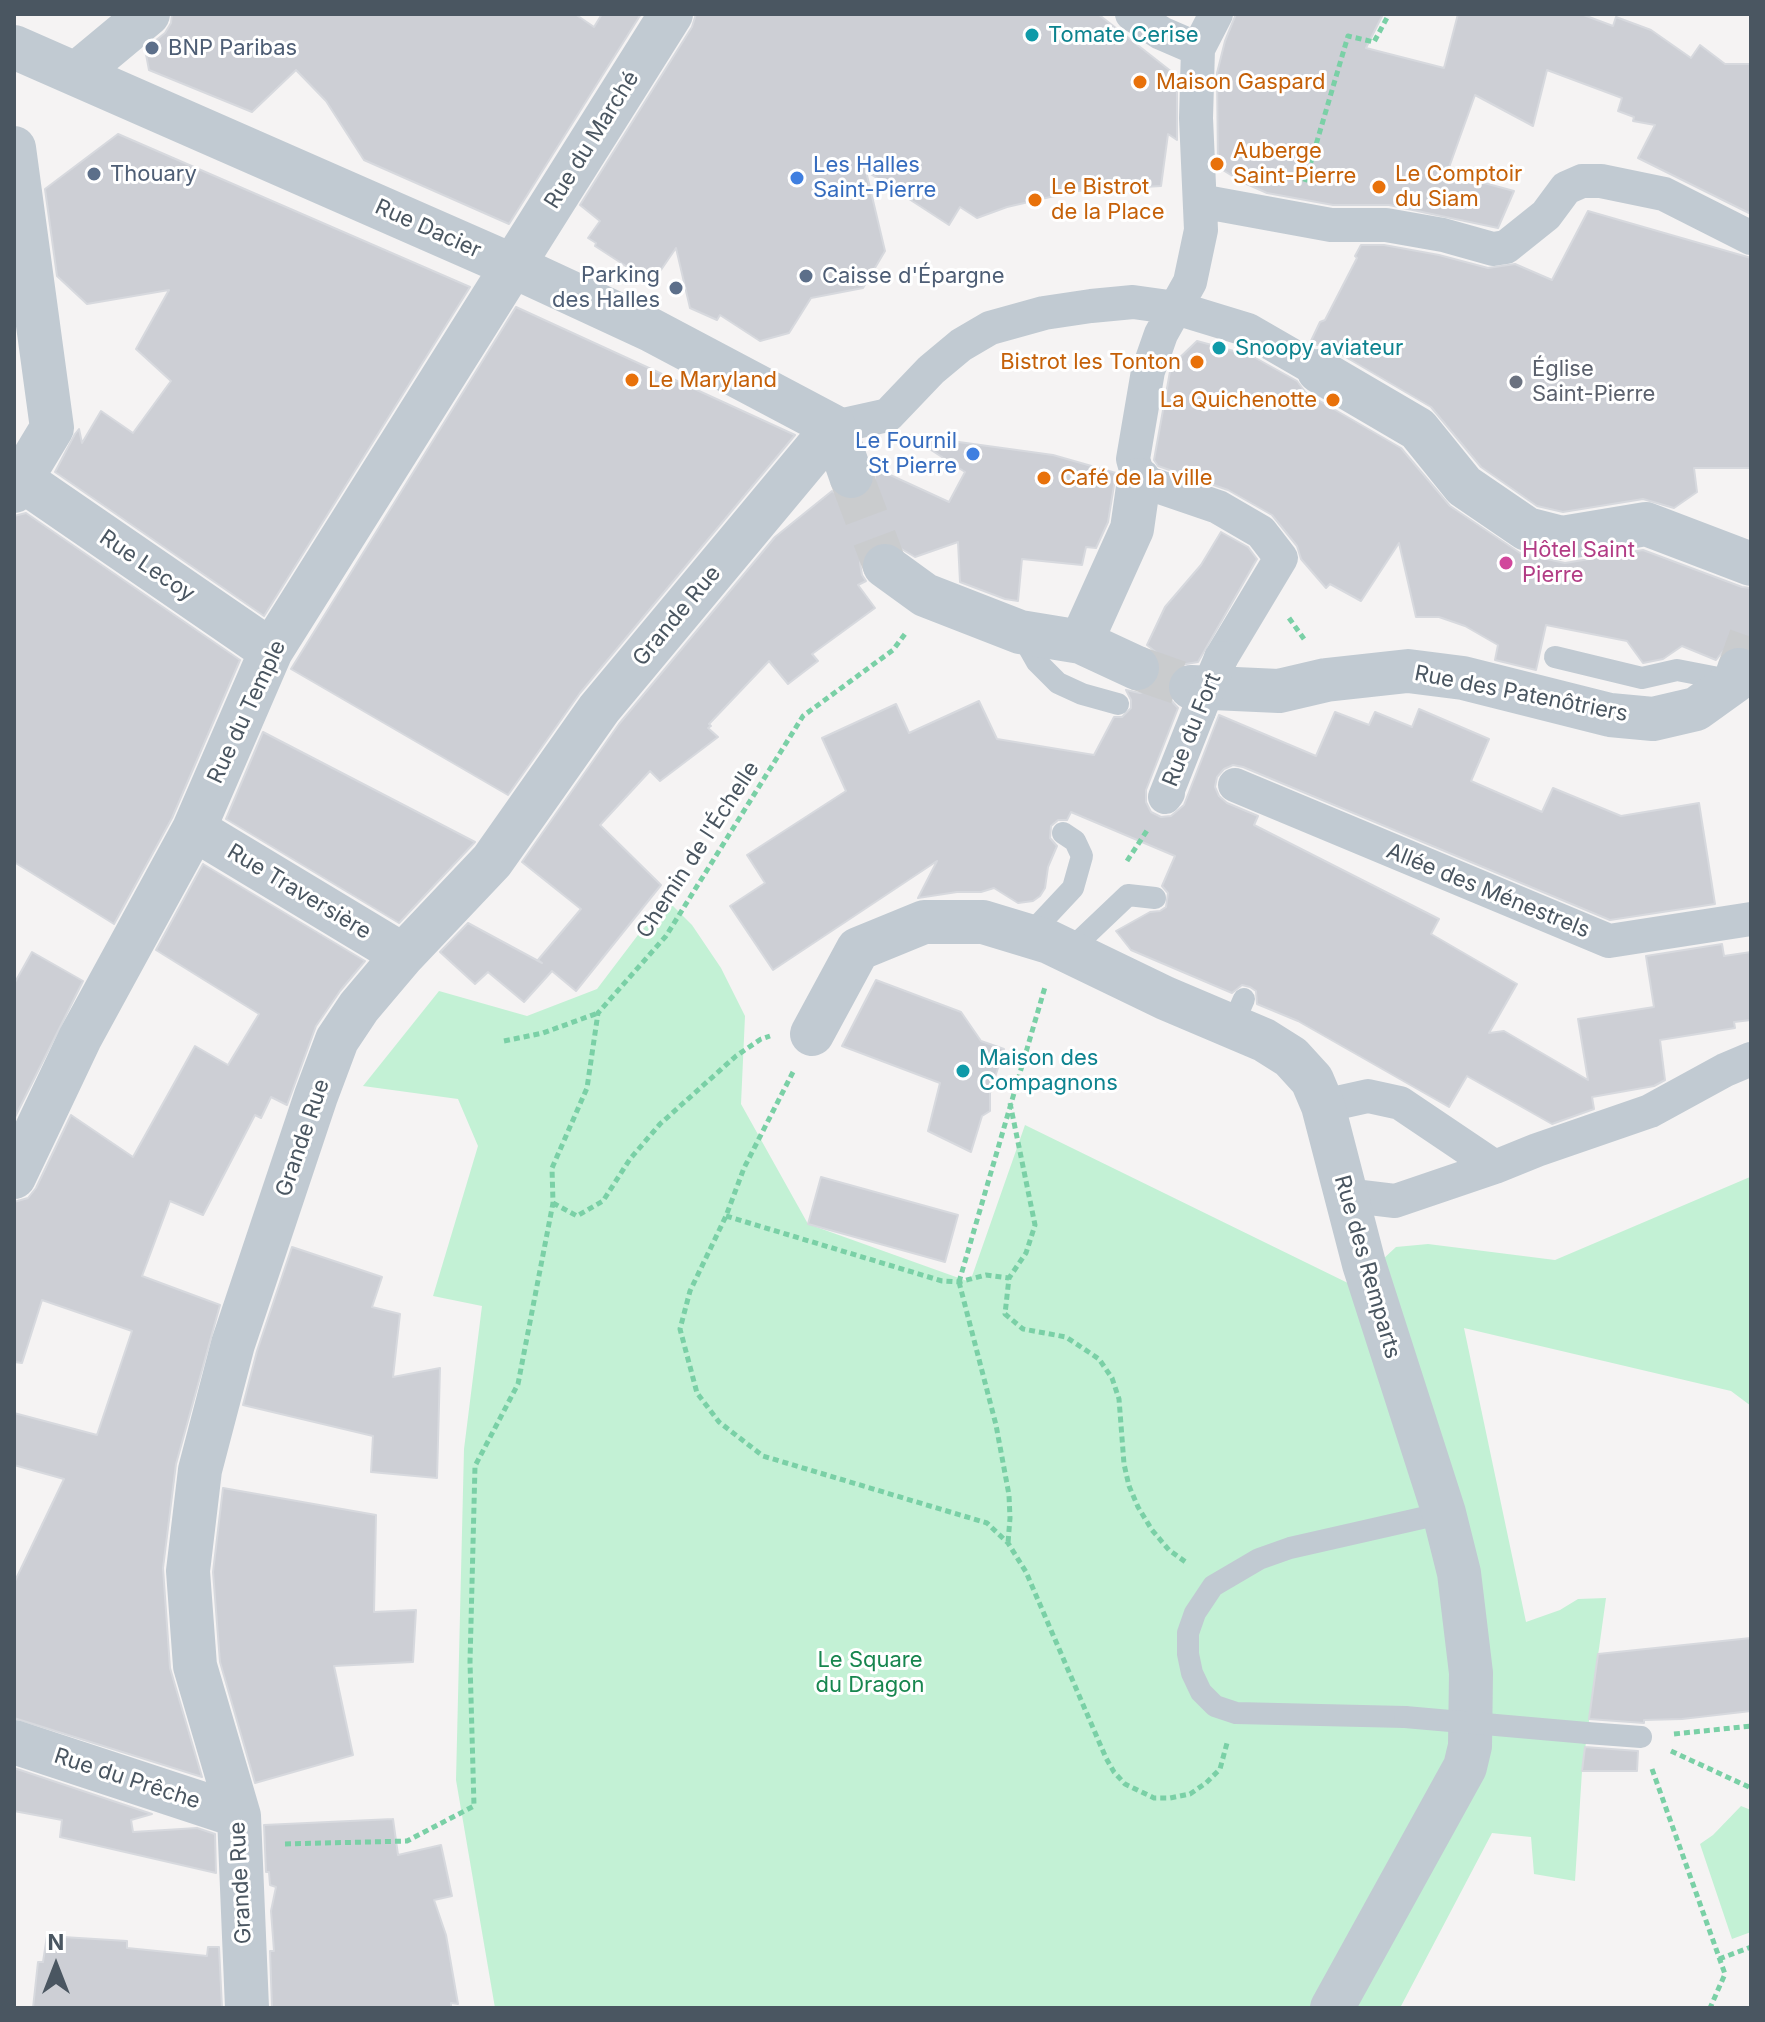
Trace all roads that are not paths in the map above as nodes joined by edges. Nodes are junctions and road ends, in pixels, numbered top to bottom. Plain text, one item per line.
1 (148, 14) edge
2 (671, 14) edge
3 (1132, 14) edge
4 (1216, 14) edge
5 (14, 47) edge
6 (1198, 49) junction
7 (76, 74) junction
8 (14, 148) edge
9 (1200, 201) junction
10 (1751, 238) edge
11 (513, 266) junction
12 (1176, 308) junction
13 (1319, 371) joint
14 (834, 427) junction
15 (851, 476) tunnel mouth
16 (1139, 480) junction
17 (18, 486) edge
18 (1751, 564) edge
19 (885, 566) tunnel mouth
20 (1020, 632) junction
21 (1081, 642) junction
22 (271, 651) junction
23 (1555, 657) dead end
24 (1737, 676) joint
25 (1128, 686) joint
26 (1204, 686) junction
27 (1196, 778) joint
28 (194, 829) junction
29 (1063, 833) dead end
30 (1155, 898) dead end
31 (1751, 919) edge
32 (1051, 944) junction
33 (403, 955) junction
34 (812, 1034) road end
35 (1751, 1059) edge
36 (1323, 1106) junction
37 (1495, 1167) junction
38 (14, 1177) edge
39 (1345, 1195) junction
40 (1444, 1513) junction
41 (1641, 1737) road end
42 (14, 1742) edge
43 (240, 1831) junction
44 (247, 2008) edge
45 (1332, 2008) edge

1 - 7 street
2 - 11 street, Rue du Marché
3 - 6 street
4 - 6 street
5 - 7 street, Rue Dacier
6 - 9 street
7 - 11 street, Rue Dacier
8 - 17 street
9 - 10 street
9 - 12 street
11 - 14 street, Rue Dacier
11 - 22 street, Rue du Temple
12 - 13 street
12 - 14 street
12 - 16 street
13 - 18 street
14 - 15 street
14 - 33 street, Grande Rue
16 - 21 street
16 - 26 street, Rue du Fort
17 - 22 street, Rue Lecoy
19 - 20 street
20 - 21 street
20 - 25 lane
21 - 25 street
22 - 28 street, Rue du Temple
23 - 24 lane
24 - 26 street, Rue des Patenôtriers
26 - 27 street, Rue du Fort
27 - 31 street, Allée des Ménestrels
28 - 33 street, Rue Traversière
28 - 38 street, Rue du Temple
29 - 32 lane
30 - 32 lane
32 - 34 street, Rue des Remparts
32 - 36 street, Rue des Remparts
33 - 43 street, Grande Rue
35 - 37 street
36 - 37 street
36 - 39 street, Rue des Remparts
37 - 39 street
39 - 40 street, Rue des Remparts
40 - 41 lane, bridge
40 - 45 street, Rue des Remparts
42 - 43 street, Rue du Prêche
43 - 44 street, Grande Rue

